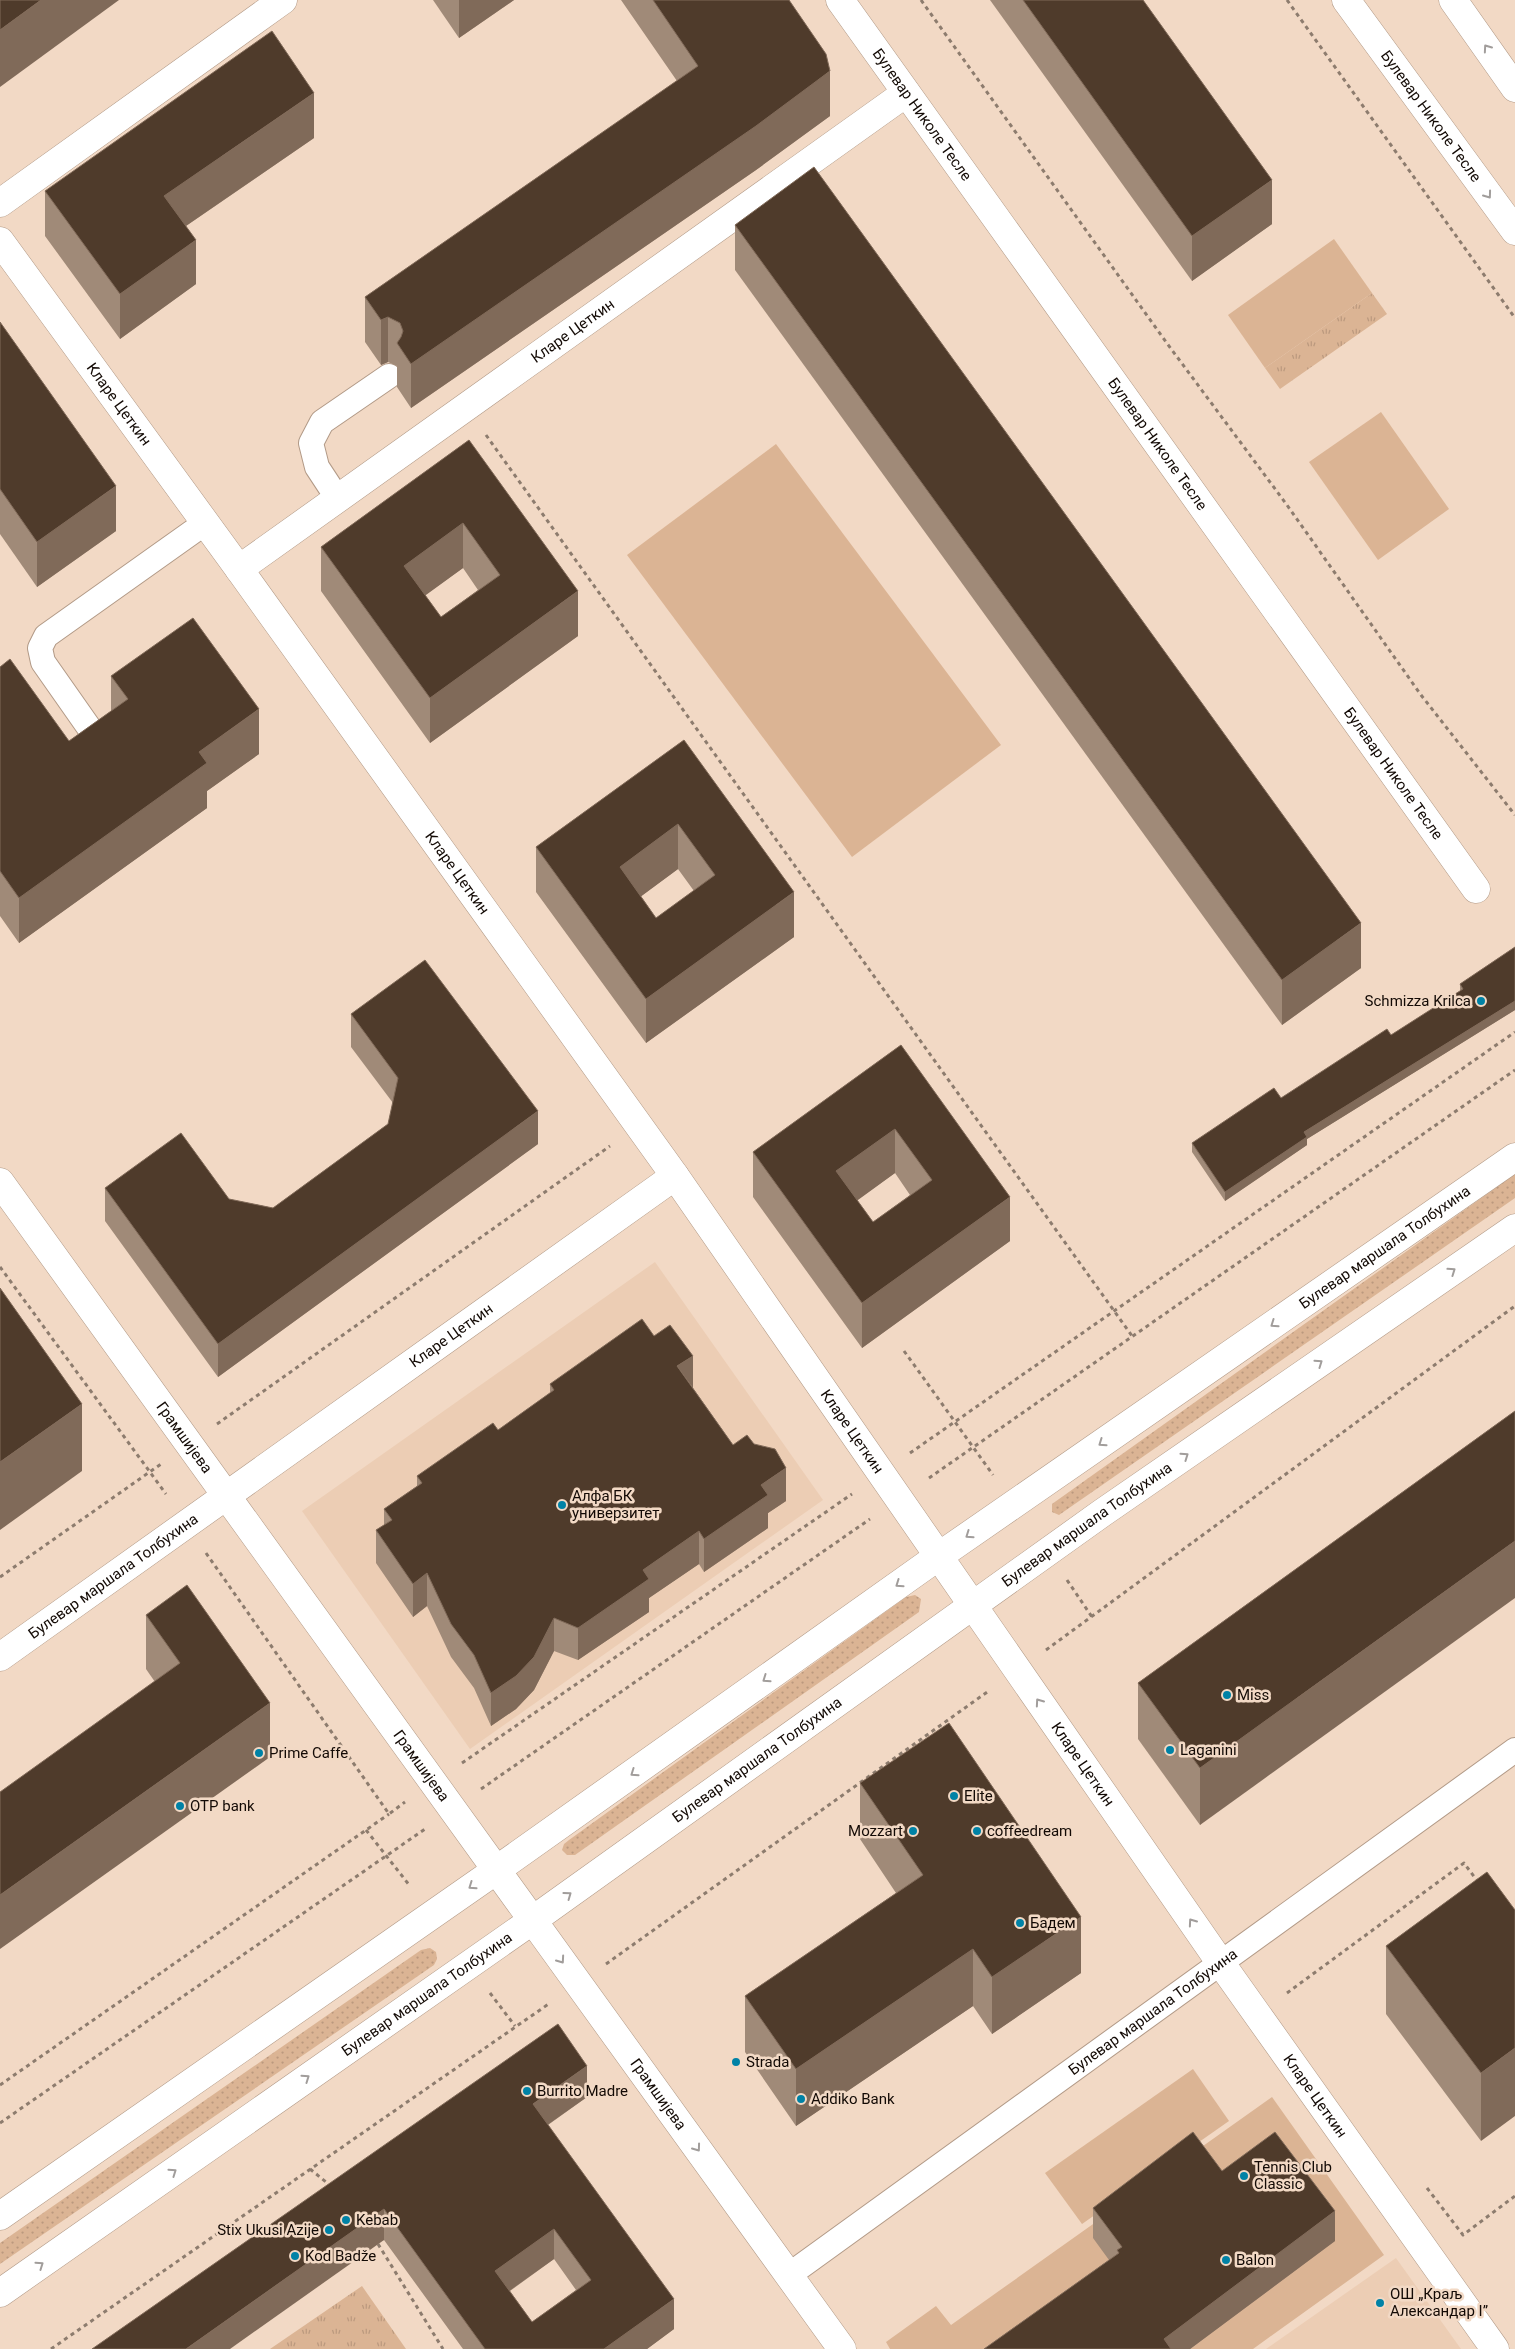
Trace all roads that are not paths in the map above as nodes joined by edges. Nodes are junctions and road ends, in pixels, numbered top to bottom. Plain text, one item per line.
1 (284, 0) edge
2 (840, 0) edge
3 (1346, 0) edge
4 (1453, 0) edge
5 (1515, 88) edge
6 (906, 93) junction
7 (0, 203) edge
8 (1515, 231) edge
9 (0, 241) edge
10 (389, 376) dead end
11 (338, 499) junction
12 (205, 523) junction
13 (239, 569) junction
14 (97, 739) edge
15 (1476, 890) dead end
16 (1515, 1156) edge
17 (675, 1176) junction
18 (0, 1182) edge
19 (1515, 1228) edge
20 (225, 1495) junction
21 (939, 1556) junction
22 (971, 1605) junction
23 (0, 1657) edge
24 (1515, 1750) edge
25 (495, 1871) junction
26 (533, 1920) junction
27 (1220, 1962) junction
28 (0, 2216) edge
29 (789, 2274) junction
30 (0, 2293) edge
31 (842, 2349) edge
32 (1495, 2349) edge

1 - 7 street
2 - 6 street, Булевар Николе Тесле
3 -> 8 street, Булевар Николе Тесле
5 -> 4 street
6 - 11 street, Кларе Цеткин
6 - 15 street, Булевар Николе Тесле
9 - 12 street, Кларе Цеткин
10 - 11 lane
11 - 13 street, Кларе Цеткин
12 - 13 street, Кларе Цеткин
12 - 14 lane
13 - 17 street, Кларе Цеткин
16 -> 21 street, Булевар маршала Толбухина
17 - 20 street, Кларе Цеткин
17 - 21 street, Кларе Цеткин
18 - 20 street, Грамшијева
22 -> 19 street, Булевар маршала Толбухина
20 - 23 street, Булевар маршала Толбухина
20 - 25 street, Грамшијева
21 - 22 street, Кларе Цеткин
21 -> 25 street, Булевар маршала Толбухина
26 -> 22 street, Булевар маршала Толбухина
27 -> 22 street, Кларе Цеткин
24 - 27 lane, Булевар маршала Толбухина
25 - 26 street, Грамшијева
25 -> 28 street, Булевар маршала Толбухина
26 -> 29 street, Грамшијева
30 -> 26 street, Булевар маршала Толбухина
27 - 29 lane, Булевар маршала Толбухина
27 - 32 street, Кларе Цеткин
29 - 31 street, Грамшијева

